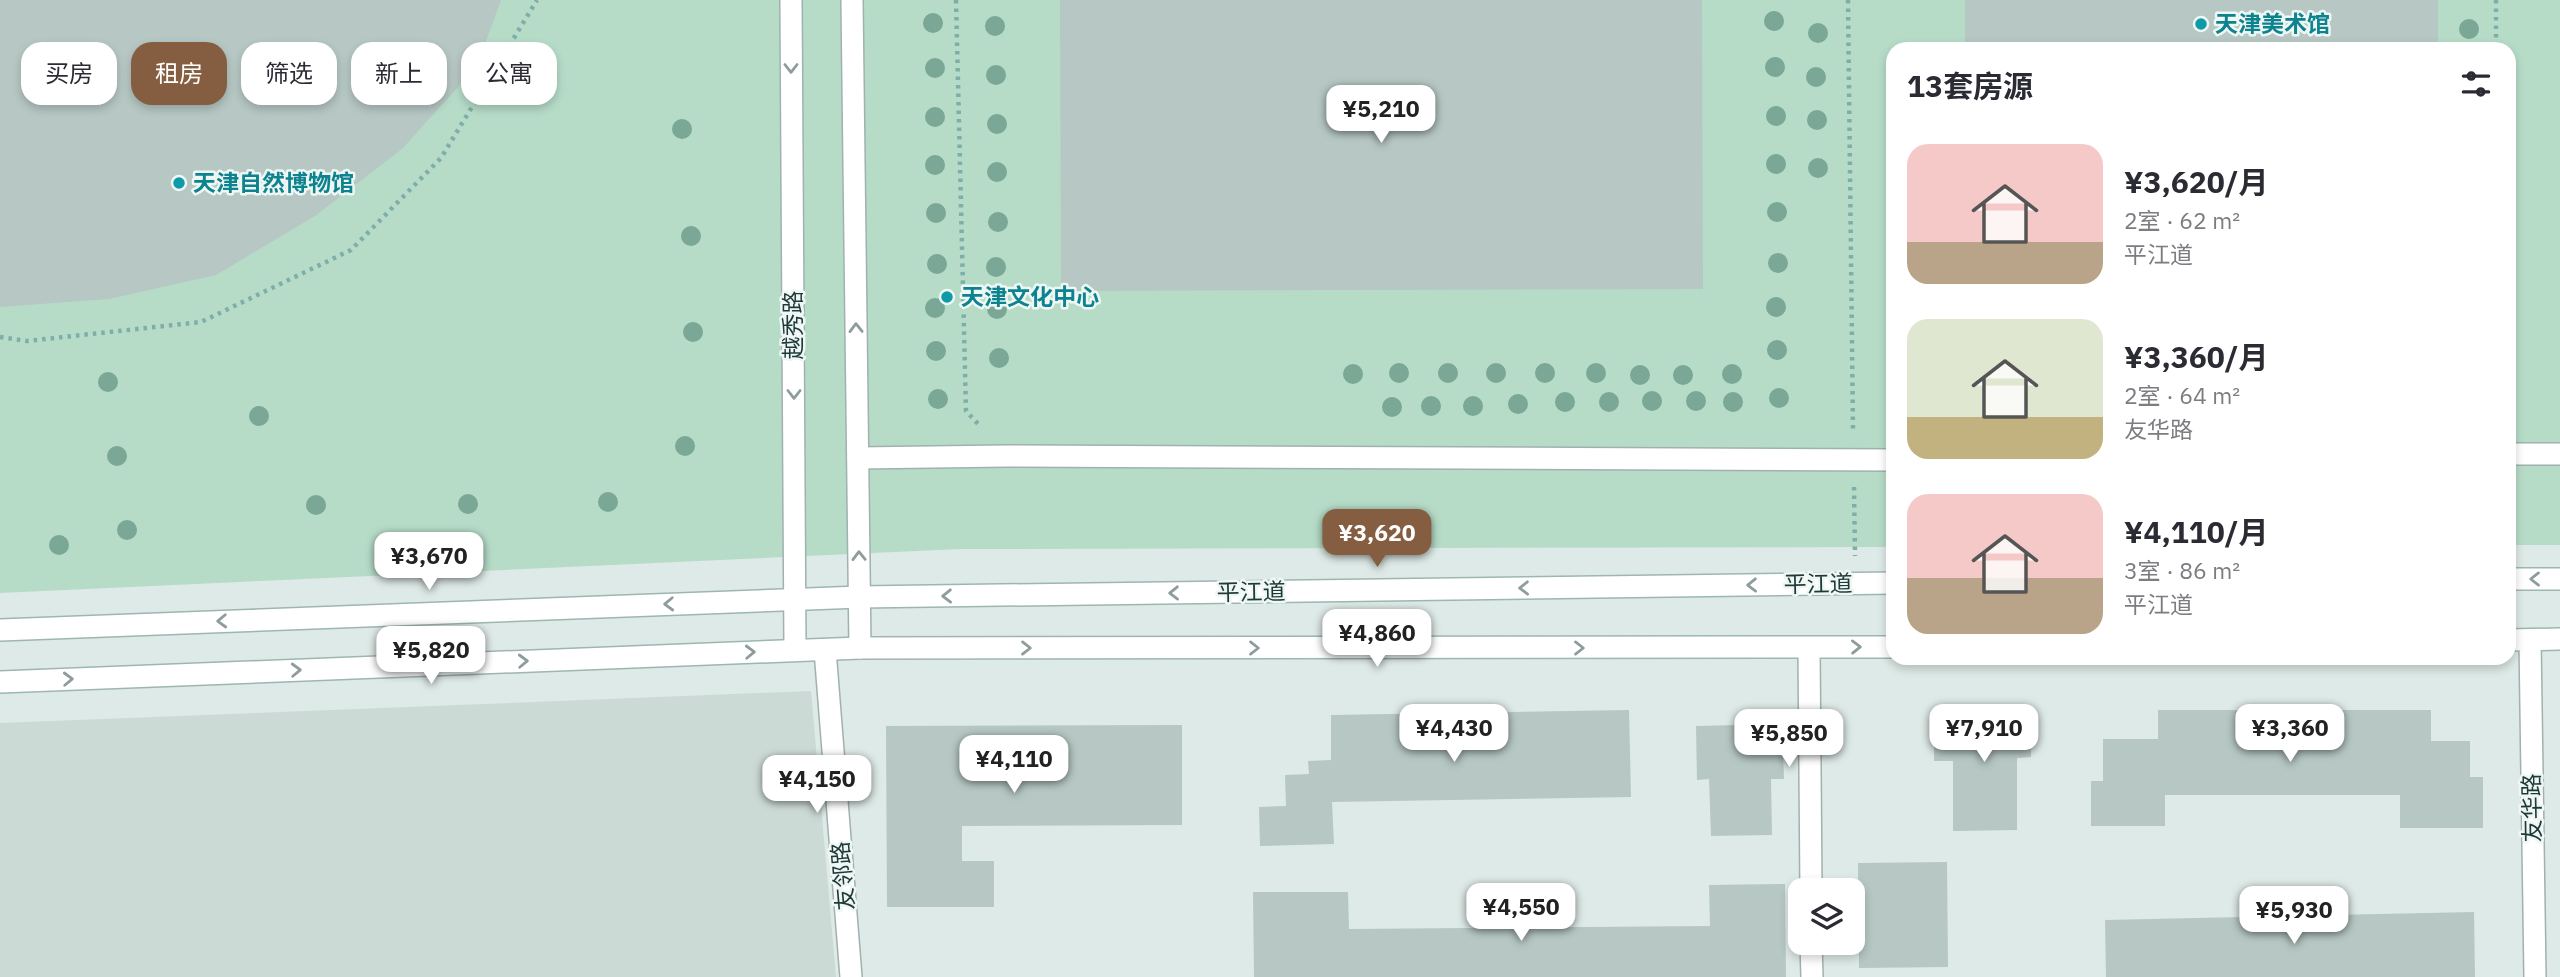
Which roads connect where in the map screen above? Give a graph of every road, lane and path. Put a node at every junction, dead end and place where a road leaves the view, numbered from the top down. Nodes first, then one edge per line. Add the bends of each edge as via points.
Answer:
1 (537, 0) edge
2 (791, 0) edge
3 (852, 0) edge
4 (956, 0) edge
5 (1848, 0) edge
6 (2496, 0) edge
7 (2496, 42) edge
8 (0, 337) edge
9 (2516, 454) edge
10 (2560, 454) edge
11 (1006, 456) junction
12 (858, 458) junction
13 (1886, 460) edge
14 (1854, 461) junction
15 (2516, 579) edge
16 (2560, 579) edge
17 (1886, 583) edge
18 (1855, 584) junction
19 (860, 597) junction
20 (795, 599) junction
21 (0, 630) edge
22 (2560, 639) edge
23 (2520, 640) edge
24 (1886, 647) edge
25 (860, 648) junction
26 (1809, 648) junction
27 (795, 650) junction
28 (825, 650) junction
29 (0, 682) edge
30 (1811, 878) edge
31 (1811, 955) edge
32 (851, 977) edge
33 (1812, 977) edge
34 (2535, 977) edge

1 - 8 path via 441,158 351,250 201,322 27,341
2 -> 20 main road, 越秀路
12 -> 3 main road
4 - 11 path via 967,411
5 - 14 path
6 - 7 path
9 - 10 main road
11 - 12 main road
11 - 14 main road
19 -> 12 main road
13 - 14 main road
14 - 18 path
16 -> 15 main road
17 - 18 main road, 平江道
18 -> 19 main road, 平江道
19 - 20 main road, 平江道
19 - 25 main road
20 -> 21 main road, 平江道
20 - 27 main road, 越秀路
22 - 23 main road
23 - 34 main road, 友华路
26 -> 24 main road
25 -> 26 main road
25 - 28 main road
26 - 30 main road
27 - 28 main road
29 -> 27 main road
28 - 32 main road, 友邻路
31 - 33 main road

